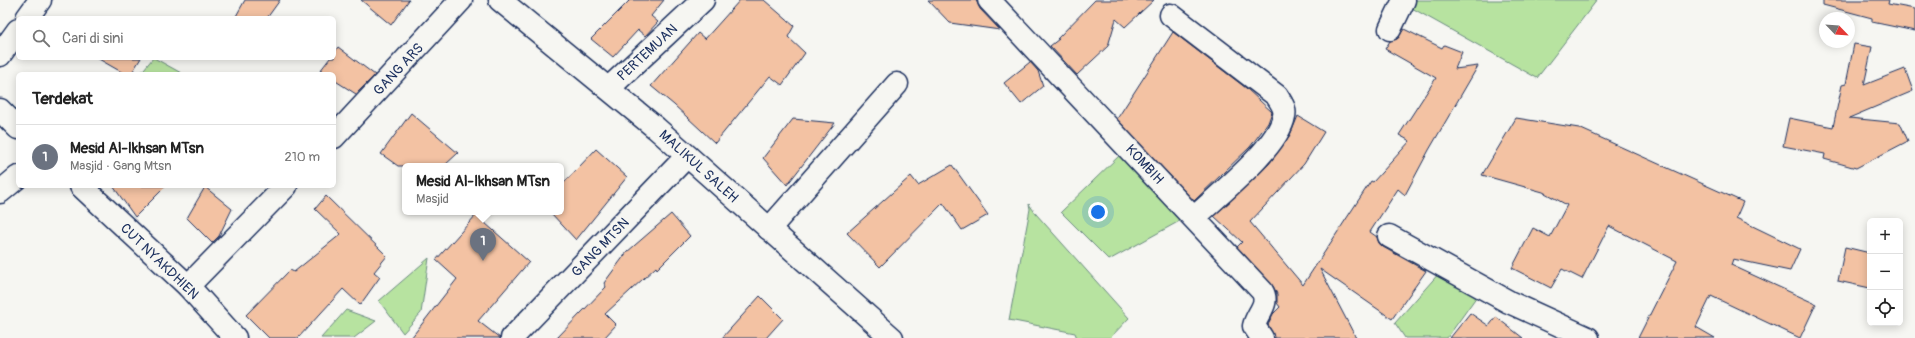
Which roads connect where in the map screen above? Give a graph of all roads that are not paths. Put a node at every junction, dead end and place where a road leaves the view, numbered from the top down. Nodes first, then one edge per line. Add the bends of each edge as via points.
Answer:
1 (40, 0) edge
2 (461, 0) edge
3 (500, 0) edge
4 (703, 0) edge
5 (989, 0) edge
6 (1404, 0) edge
7 (1171, 15) dead end
8 (28, 16) edge
9 (1390, 29) dead end
10 (16, 33) edge
11 (0, 55) edge
12 (897, 84) dead end
13 (609, 88) junction
14 (0, 110) edge
15 (16, 126) edge
16 (336, 135) edge
17 (687, 156) junction
18 (16, 179) edge
19 (83, 188) edge
20 (284, 188) edge
21 (0, 192) edge
22 (1195, 217) junction
23 (769, 229) junction
24 (1389, 236) dead end
25 (188, 286) junction
26 (235, 338) edge
27 (512, 338) edge
28 (892, 338) edge
29 (1262, 338) edge
30 (1588, 338) edge

1 - 8 street
2 - 16 street, GANG ARS
3 - 13 street, MALIKUL SALEH
4 - 13 street, PERTEMUAN
5 - 22 street, KOMBIH
6 - 9 street
7 - 22 street via 1277,96 1284,105 1282,125 1266,149
10 - 11 street
12 - 23 street
13 - 17 street, MALIKUL SALEH
14 - 15 street
17 - 23 street, MALIKUL SALEH
17 - 27 street, GANG MTSN
18 - 21 street
19 - 25 street, CUT NYAKDHIEN
20 - 25 street
22 - 29 street, KOMBIH via 1266,297 1254,326
23 - 28 street, MALIKUL SALEH
24 - 30 street via 1509,302
25 - 26 street, CUT NYAKDHIEN

